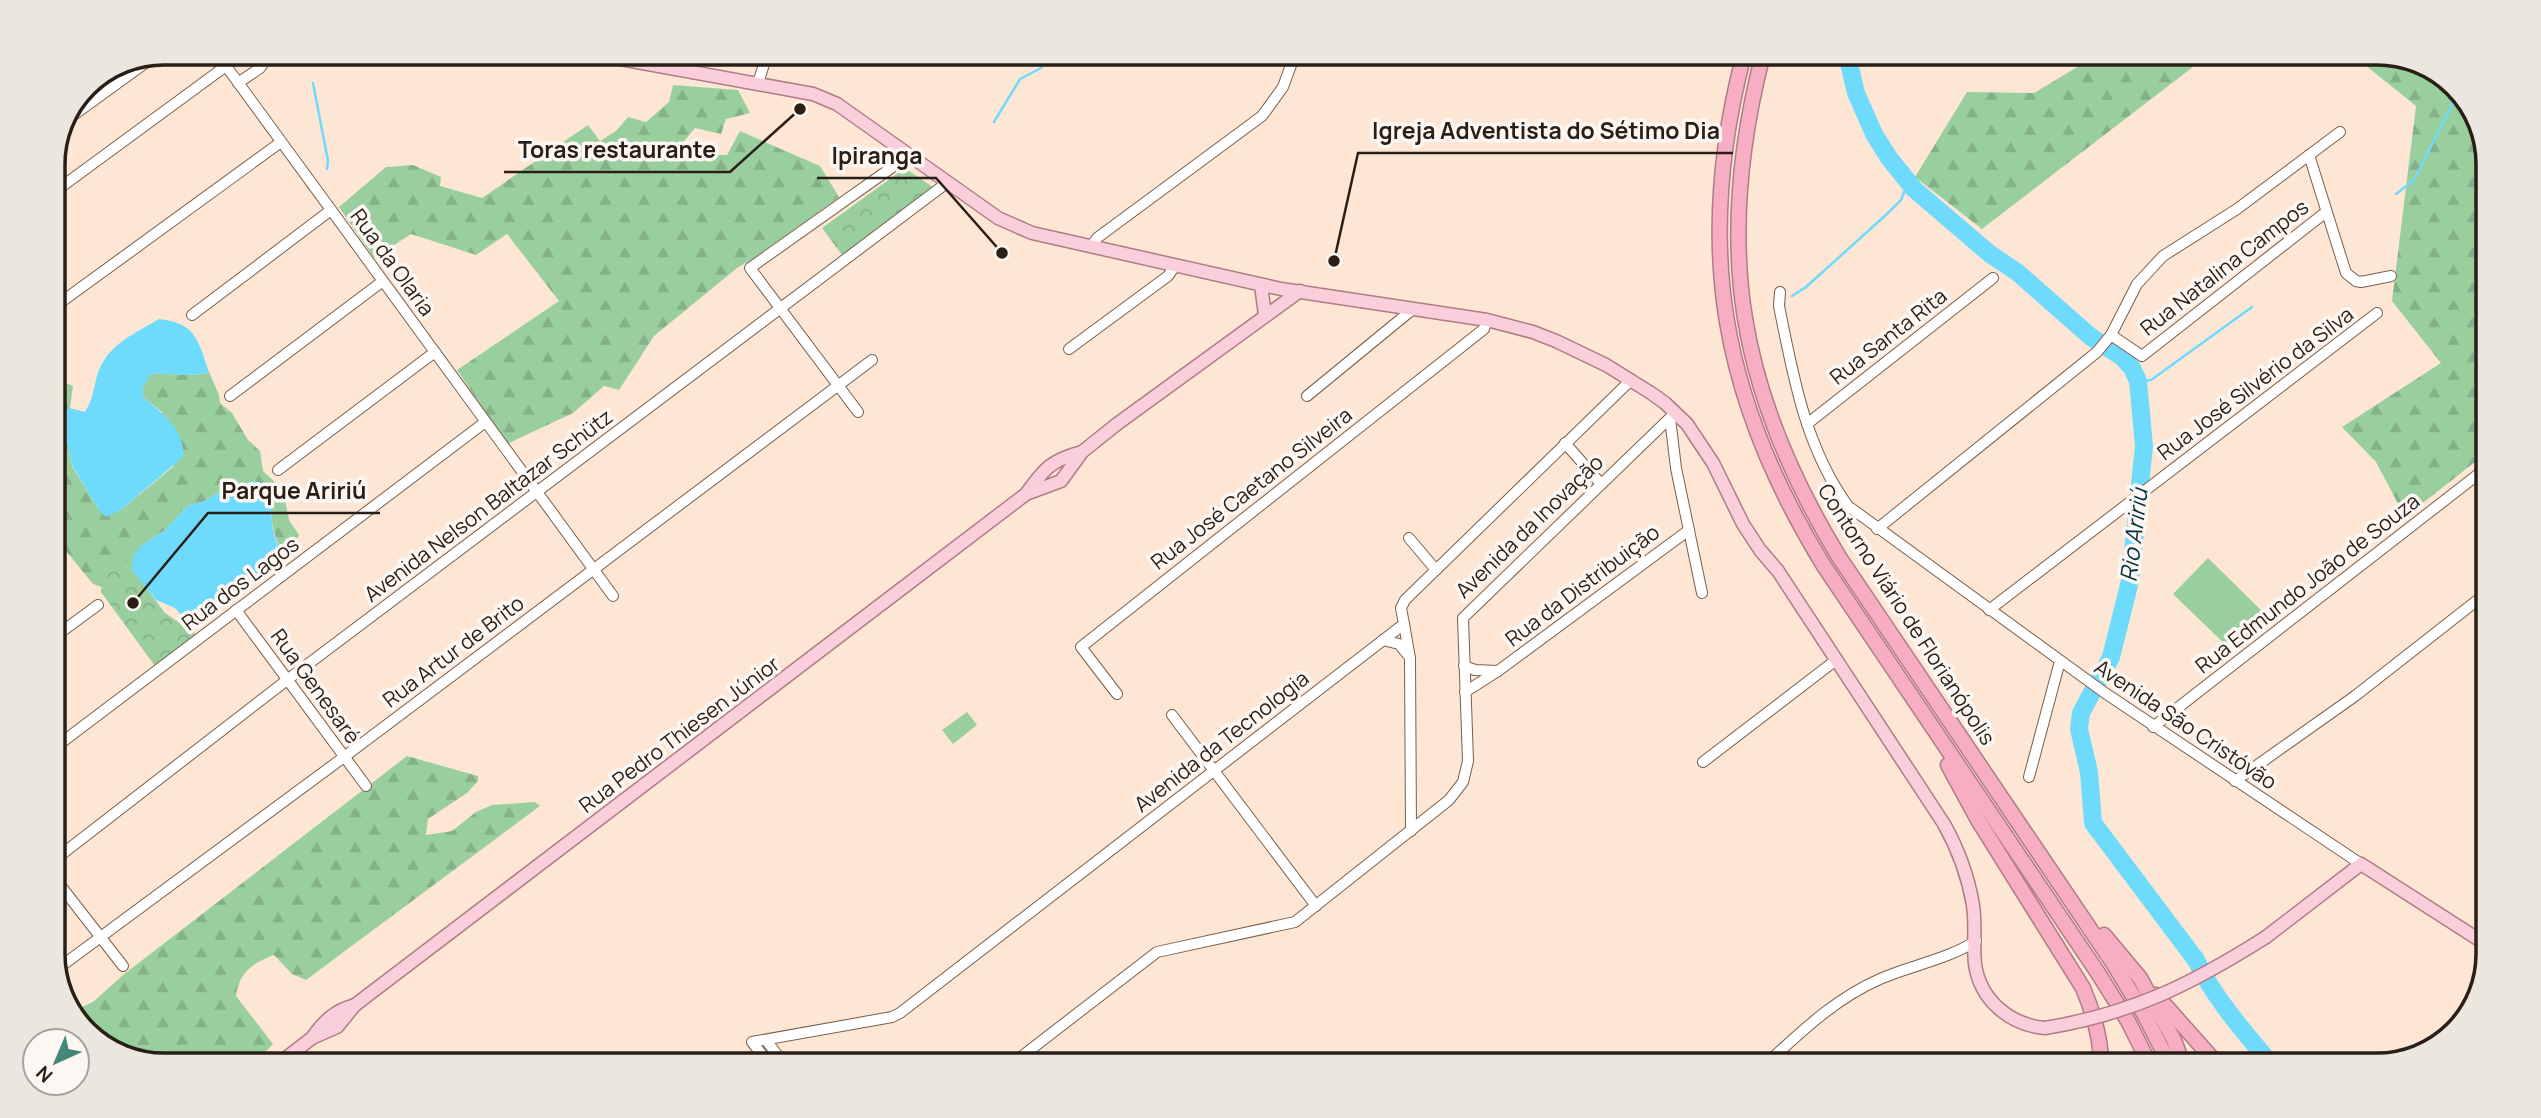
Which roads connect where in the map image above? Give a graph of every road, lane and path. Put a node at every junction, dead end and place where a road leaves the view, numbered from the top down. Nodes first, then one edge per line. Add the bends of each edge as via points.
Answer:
1 (262, 65) edge
2 (656, 65) edge
3 (764, 65) edge
4 (1291, 65) edge
5 (1742, 65) edge
6 (1761, 65) edge
7 (226, 66) joint
8 (137, 69) edge
9 (238, 83) junction
10 (758, 83) junction
11 (81, 110) edge
12 (2340, 132) dead end
13 (281, 142) junction
14 (2309, 155) junction
15 (908, 156) junction
16 (948, 182) junction
17 (65, 184) edge
18 (331, 210) junction
19 (2326, 212) junction
20 (1091, 247) junction
21 (1175, 266) junction
22 (2391, 276) dead end
23 (1993, 278) dead end
24 (383, 281) junction
25 (1261, 285) junction
26 (1300, 291) junction
27 (1780, 292) dead end
28 (65, 299) edge
29 (781, 309) junction
30 (1413, 309) junction
31 (2377, 313) dead end
32 (192, 315) dead end
33 (1265, 315) junction
34 (1487, 320) junction
35 (2109, 338) junction
36 (1069, 349) dead end
37 (435, 352) junction
38 (872, 360) dead end
39 (1630, 381) junction
40 (838, 386) junction
41 (230, 396) dead end
42 (1307, 396) dead end
43 (858, 412) dead end
44 (1672, 416) junction
45 (484, 423) junction
46 (1807, 424) junction
47 (1565, 443) junction
48 (1082, 452) junction
49 (1063, 457) junction
50 (1073, 468) junction
51 (278, 470) dead end
52 (1041, 472) junction
53 (2476, 476) edge
54 (1601, 484) junction
55 (1050, 486) junction
56 (536, 493) junction
57 (1026, 494) junction
58 (1877, 529) junction
59 (1689, 530) junction
60 (1409, 538) dead end
61 (593, 570) junction
62 (1436, 570) junction
63 (1702, 593) dead end
64 (613, 596) dead end
65 (2476, 601) edge
66 (98, 605) dead end
67 (236, 610) junction
68 (1989, 610) junction
69 (1400, 627) junction
70 (65, 629) edge
71 (1383, 640) junction
72 (1408, 654) junction
73 (1836, 660) junction
74 (2060, 661) junction
75 (1464, 666) junction
76 (1498, 671) junction
77 (287, 680) junction
78 (1465, 692) junction
79 (1117, 694) dead end
80 (1172, 715) dead end
81 (2153, 727) junction
82 (1933, 728) junction
83 (65, 740) edge
84 (344, 757) junction
85 (1703, 762) dead end
86 (1214, 771) junction
87 (2029, 777) dead end
88 (2235, 781) junction
89 (366, 786) dead end
90 (1411, 831) junction
91 (65, 852) edge
92 (2361, 864) junction
93 (2052, 872) junction
94 (65, 891) edge
95 (1316, 906) junction
96 (101, 935) junction
97 (2476, 938) edge
98 (1976, 941) junction
99 (65, 963) edge
100 (123, 966) dead end
101 (2140, 978) junction
102 (766, 1040) junction
103 (292, 1053) edge
104 (761, 1053) edge
105 (776, 1053) edge
106 (1026, 1053) edge
107 (1778, 1053) edge
108 (2100, 1053) edge
109 (2144, 1053) edge
110 (2164, 1053) edge
111 (2179, 1053) edge
112 (2207, 1053) edge

1 - 9 street
2 - 10 main road
3 - 10 street
4 - 20 street via 1283,87 1262,116
5 - 82 highway, Contorno Viário de Florianópolis via 1724,151 1719,229 1724,307 1740,384 1766,458 1803,533
6 - 93 highway, Contorno Viário de Florianópolis via 1741,163 1738,254 1749,342 1773,428 1805,499 1839,557
7 - 9 street, Rua da Olaria
7 - 17 street
8 - 11 street
9 - 13 street, Rua da Olaria
10 - 15 main road via 800,90 837,104
12 - 14 street
13 - 18 street, Rua da Olaria
13 - 28 street
14 - 19 street
14 - 35 street via 2217,223 2163,256 2137,284
15 - 16 main road
15 - 29 street via 750,268
16 - 20 main road via 998,218 1032,233
16 - 29 street, Avenida Nelson Baltazar Schütz
18 - 24 street, Rua da Olaria
18 - 32 street
19 - 22 street via 2343,267 2351,278 2369,282
19 - 35 street, Rua Natalina Campos via 2142,356
20 - 21 main road
21 - 25 main road
21 - 36 street via 1168,276
23 - 46 street, Rua Santa Rita
24 - 37 street, Rua da Olaria
24 - 41 street
25 - 26 main road
25 - 33 main road
26 - 30 main road
26 - 33 main road, Rua Pedro Thiesen Júnior
27 - 46 street, Avenida São Cristóvão via 1794,381
29 - 40 street
29 - 56 street, Avenida Nelson Baltazar Schütz
30 - 34 main road
30 - 42 street
31 - 68 street, Rua José Silvério da Silva
33 - 48 main road, Rua Pedro Thiesen Júnior
34 - 39 main road via 1556,341
34 - 79 street, Rua José Caetano Silveira via 1484,329 1081,647
35 - 58 street
37 - 45 street, Rua da Olaria
37 - 51 street
38 - 40 street, Rua Artur de Brito
39 - 44 main road via 1665,403
39 - 47 street
40 - 43 street
40 - 61 street, Rua Artur de Brito
44 - 54 street, Avenida da Inovação
44 - 59 street via 1676,468
44 - 73 main road via 1702,444 1759,551 1778,571
45 - 56 street, Rua da Olaria
45 - 67 street, Rua dos Lagos
46 - 58 street, Avenida São Cristóvão via 1840,495
47 - 54 street
47 - 62 street
48 - 49 main road, Rua Pedro Thiesen Júnior
48 - 50 main road, Rua Pedro Thiesen Júnior
49 - 50 main road
49 - 52 main road, Rua Pedro Thiesen Júnior
50 - 55 main road, Rua Pedro Thiesen Júnior
52 - 55 main road
52 - 57 main road, Rua Pedro Thiesen Júnior
53 - 81 street, Rua Edmundo João de Souza
54 - 75 street, Avenida da Inovação via 1465,615
55 - 57 main road, Rua Pedro Thiesen Júnior
56 - 61 street, Rua da Olaria
56 - 77 street, Avenida Nelson Baltazar Schütz
57 - 103 main road, Rua Pedro Thiesen Júnior
58 - 68 street, Avenida São Cristóvão
59 - 63 street
59 - 76 street, Rua da Distribuição
60 - 62 street
61 - 64 street, Rua da Olaria
61 - 84 street, Rua Artur de Brito
62 - 69 street via 1402,604
65 - 88 street via 2355,696
66 - 70 street
67 - 77 street, Rua Genesaré
67 - 83 street, Rua dos Lagos
68 - 74 street, Avenida São Cristóvão
69 - 71 street, Avenida da Tecnologia
69 - 72 street
71 - 72 street
71 - 86 street, Avenida da Tecnologia
72 - 90 street
73 - 85 street
73 - 98 main road via 1951,837 1969,886
74 - 81 street, Avenida São Cristóvão
74 - 87 street
75 - 76 street, Rua da Distribuição
75 - 78 street, Avenida da Inovação
76 - 78 street, Rua da Distribuição
77 - 84 street, Rua Genesaré
77 - 91 street, Avenida Nelson Baltazar Schütz
78 - 90 street, Avenida da Inovação via 1468,761 1463,782
80 - 86 street
81 - 88 street, Avenida São Cristóvão
82 - 108 highway via 1978,820 2083,988
82 - 109 highway, Contorno Viário de Florianópolis via 2098,973
84 - 89 street, Rua Genesaré
84 - 96 street, Rua Artur de Brito
86 - 95 street
86 - 102 street, Avenida da Tecnologia via 900,1013
88 - 92 street, Avenida São Cristóvão
90 - 95 street, Avenida da Inovação
92 - 97 main road, Avenida São Cristóvão
92 - 98 main road, bridge via 2266,937 2196,979 2155,999 2090,1020 2045,1028 2009,1016 1988,996 1976,970
93 - 101 highway
93 - 110 highway, Contorno Viário de Florianópolis via 2129,987
94 - 96 street
95 - 106 street, Avenida da Inovação via 1295,922 1157,952
96 - 99 street, Rua Artur de Brito
96 - 100 street
98 - 107 street via 1861,988
101 - 111 highway
101 - 112 highway
102 - 104 street, Avenida da Tecnologia via 752,1042
102 - 105 street

